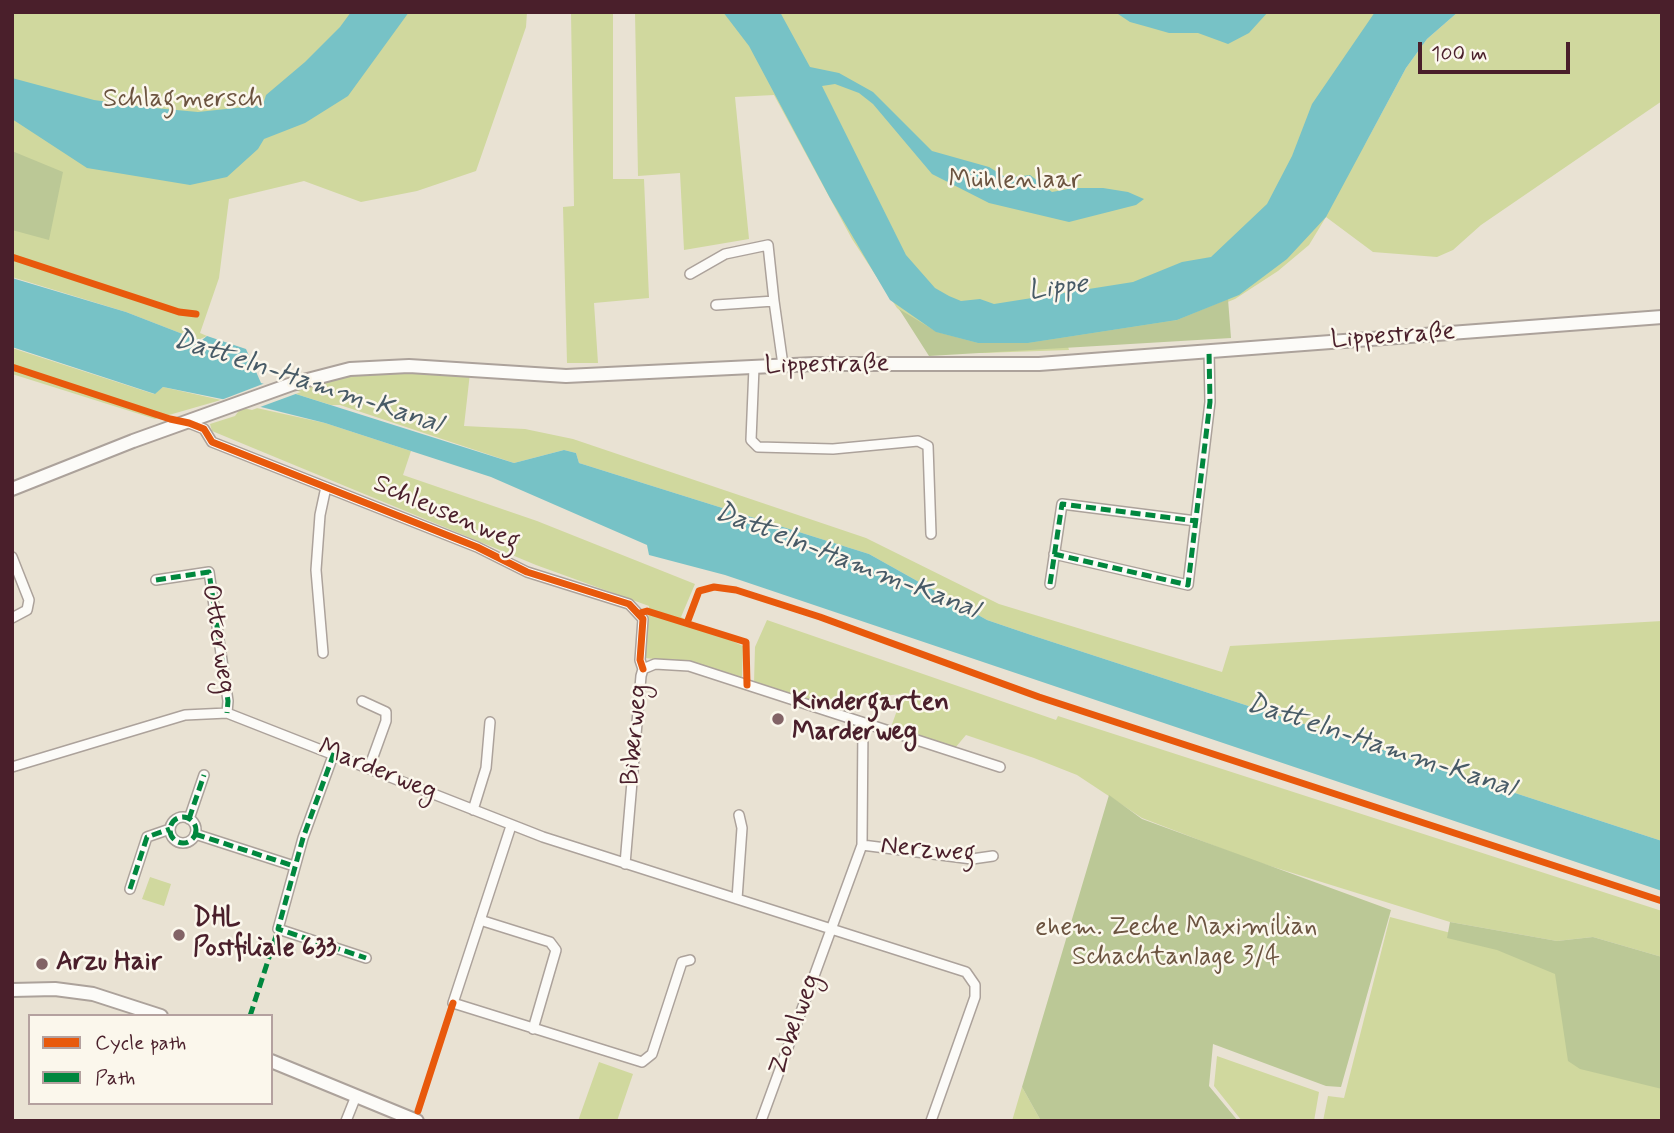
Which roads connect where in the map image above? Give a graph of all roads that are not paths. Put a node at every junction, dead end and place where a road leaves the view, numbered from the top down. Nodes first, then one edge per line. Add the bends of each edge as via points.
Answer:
1 (690, 274) dead end
2 (774, 301) junction
3 (716, 305) dead end
4 (1662, 317) edge
5 (1209, 351) junction
6 (783, 365) junction
7 (754, 368) junction
8 (189, 422) junction
9 (326, 487) junction
10 (12, 489) edge
11 (1196, 521) junction
12 (931, 534) dead end
13 (1054, 554) junction
14 (12, 557) edge
15 (156, 580) dead end
16 (1050, 584) dead end
17 (12, 618) edge
18 (323, 653) dead end
19 (643, 669) junction
20 (362, 701) dead end
21 (226, 713) junction
22 (490, 722) dead end
23 (863, 724) junction
24 (334, 753) junction
25 (12, 767) edge
26 (1000, 767) dead end
27 (369, 768) junction
28 (204, 775) dead end
29 (473, 810) junction
30 (739, 816) dead end
31 (189, 819) junction
32 (511, 826) junction
33 (170, 829) junction
34 (195, 834) junction
35 (862, 845) junction
36 (993, 856) dead end
37 (625, 864) junction
38 (294, 866) junction
39 (130, 889) dead end
40 (737, 899) junction
41 (480, 920) junction
42 (831, 929) junction
43 (366, 958) dead end
44 (690, 960) dead end
45 (12, 990) edge
46 (155, 1014) edge
47 (533, 1029) junction
48 (273, 1062) edge
49 (356, 1096) junction
50 (346, 1121) edge
51 (417, 1121) edge
52 (761, 1121) edge
53 (931, 1121) edge

1 - 2 street via 724,254 768,245
2 - 3 street
2 - 6 street
4 - 5 main road, Lippestraße
5 - 6 main road, Lippestraße via 1039,364
5 - 11 street via 1210,402
6 - 7 main road, Lippestraße
7 - 8 main road, Lippestraße via 566,376 397,367 335,372
7 - 12 street via 751,440 758,447 833,449 918,441 928,446
8 - 9 street, Schleusenweg via 204,429 212,442
8 - 10 main road, Lippestraße
9 - 18 street via 316,570
9 - 19 street, Schleusenweg via 477,547 527,572 629,604 643,619
11 - 13 street via 1062,504
11 - 13 street via 1188,585
13 - 16 street
14 - 17 street via 29,603 24,613
15 - 21 street, Otterweg via 209,572
19 - 23 street, Biberweg via 655,664 689,666
19 - 37 street, Biberweg
20 - 27 street via 386,712
21 - 24 street, Marderweg
21 - 25 street, Marderweg via 185,715
22 - 29 street via 486,768
23 - 26 street, Biberweg
23 - 35 street
24 - 27 street, Marderweg
24 - 38 street
27 - 29 street, Marderweg
28 - 31 street
29 - 32 street, Marderweg
30 - 40 street via 743,828
31 - 33 street via 175,820
31 - 34 street
32 - 37 street, Marderweg
32 - 41 street
33 - 34 street via 173,838 183,843
33 - 39 street via 147,837
34 - 38 street
35 - 36 street, Nerzweg via 972,859
35 - 42 street
37 - 40 street, Marderweg
38 - 43 street via 278,929
40 - 42 street, Marderweg
41 - 47 street via 550,942 556,950
41 - 47 street via 453,1003
42 - 52 street, Zobelweg
42 - 53 street, Marderweg via 959,969 972,978 975,997
44 - 47 street via 682,962 646,1061
45 - 46 main road via 93,994
48 - 49 main road
49 - 50 street
49 - 51 main road

